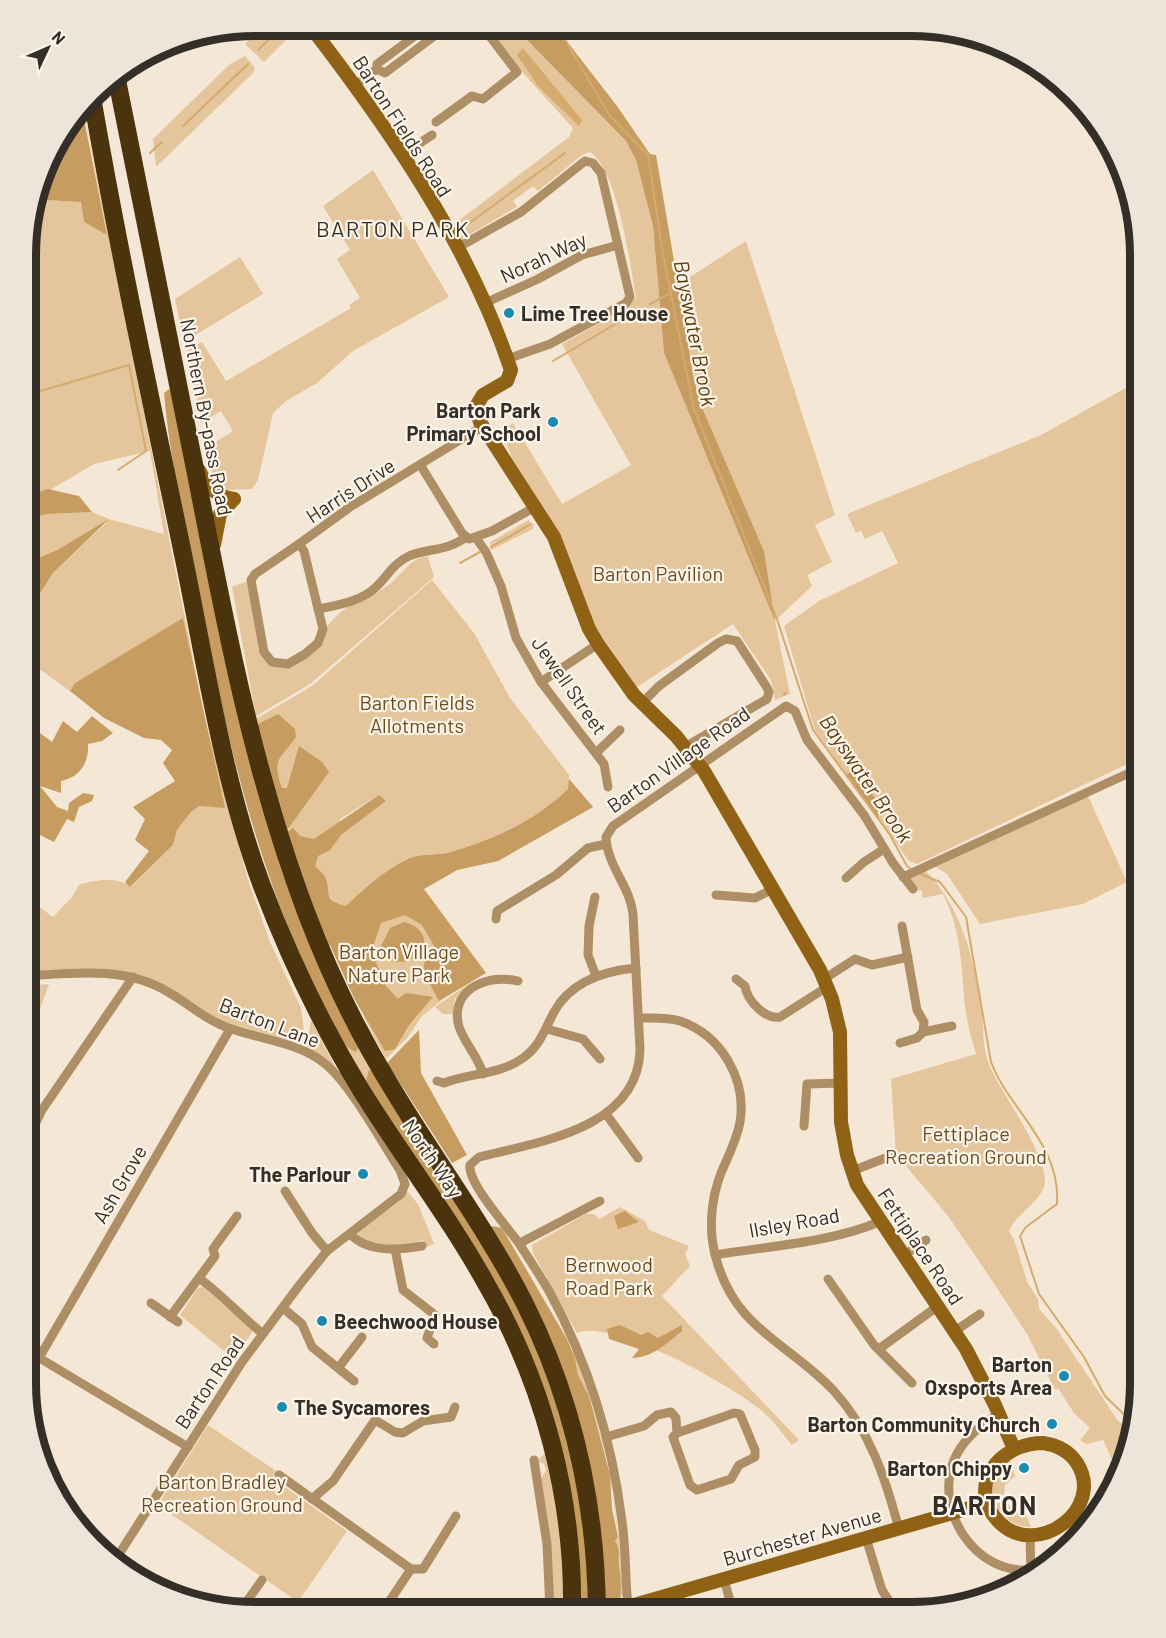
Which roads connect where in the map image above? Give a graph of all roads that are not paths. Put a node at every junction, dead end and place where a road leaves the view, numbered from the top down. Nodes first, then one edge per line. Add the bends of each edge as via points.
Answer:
1 (313, 36) edge
2 (415, 36) edge
3 (490, 36) edge
4 (118, 84) edge
5 (355, 85) junction
6 (94, 107) edge
7 (436, 122) dead end
8 (432, 135) dead end
9 (402, 155) junction
10 (618, 245) junction
11 (457, 248) junction
12 (485, 303) junction
13 (507, 358) junction
14 (483, 426) junction
15 (192, 455) junction
16 (421, 466) junction
17 (535, 507) junction
18 (471, 537) junction
19 (299, 544) junction
20 (213, 560) junction
21 (318, 609) junction
22 (598, 644) junction
23 (541, 682) junction
24 (642, 703) junction
25 (620, 730) dead end
26 (685, 747) junction
27 (596, 753) junction
28 (699, 765) junction
29 (259, 767) joint
30 (1130, 773) edge
31 (608, 787) dead end
32 (606, 844) junction
33 (884, 849) junction
34 (906, 875) junction
35 (851, 878) dead end
36 (773, 889) junction
37 (913, 889) dead end
38 (716, 895) dead end
39 (595, 897) dead end
40 (494, 913) dead end
41 (902, 926) dead end
42 (908, 957) junction
43 (636, 968) junction
44 (36, 976) edge
45 (596, 976) junction
46 (133, 977) junction
47 (736, 979) dead end
48 (518, 981) dead end
49 (825, 983) junction
50 (639, 1018) junction
51 (952, 1026) dead end
52 (230, 1029) junction
53 (547, 1029) junction
54 (924, 1032) junction
55 (900, 1043) dead end
56 (600, 1059) dead end
57 (483, 1074) junction
58 (437, 1081) dead end
59 (841, 1083) junction
60 (606, 1114) junction
61 (36, 1122) edge
62 (804, 1126) dead end
63 (893, 1155) dead end
64 (638, 1158) dead end
65 (470, 1165) joint
66 (852, 1171) junction
67 (404, 1189) joint
68 (285, 1191) dead end
69 (600, 1201) dead end
70 (237, 1216) dead end
71 (879, 1221) junction
72 (350, 1234) junction
73 (926, 1240) dead end
74 (520, 1244) junction
75 (422, 1246) dead end
76 (396, 1249) junction
77 (327, 1251) junction
78 (715, 1255) junction
79 (903, 1256) junction
80 (199, 1278) junction
81 (828, 1279) dead end
82 (151, 1303) dead end
83 (938, 1306) junction
84 (283, 1308) junction
85 (980, 1314) dead end
86 (955, 1331) junction
87 (263, 1334) junction
88 (362, 1337) dead end
89 (434, 1344) dead end
90 (879, 1349) junction
91 (36, 1356) edge
92 (39, 1358) junction
93 (339, 1367) junction
94 (354, 1381) dead end
95 (912, 1383) dead end
96 (454, 1407) dead end
97 (999, 1414) junction
98 (677, 1433) junction
99 (606, 1437) junction
100 (188, 1447) junction
101 (1014, 1449) junction
102 (534, 1460) dead end
103 (279, 1475) dead end
104 (312, 1499) junction
105 (987, 1503) junction
106 (1076, 1512) junction
107 (952, 1513) junction
108 (456, 1516) dead end
109 (1083, 1519) edge
110 (899, 1529) junction
111 (1030, 1535) junction
112 (866, 1538) junction
113 (119, 1554) edge
114 (1030, 1567) edge
115 (411, 1569) junction
116 (1023, 1572) edge
117 (724, 1579) junction
118 (262, 1580) dead end
119 (246, 1602) edge
120 (389, 1602) edge
121 (550, 1602) edge
122 (572, 1602) edge
123 (596, 1602) edge
124 (627, 1602) edge
125 (653, 1602) edge
126 (730, 1602) edge
127 (890, 1602) edge

1 - 5 street, Barton Fields Road
2 - 5 street
3 - 7 street via 517,72 483,99 472,96
4 - 15 highway, Northern By-pass Road
5 - 9 street, Barton Fields Road
6 - 122 highway, North Way via 148,392 221,737 262,885 314,1004 359,1087 504,1315 550,1437 571,1558
8 - 9 street
9 - 11 street, Barton Fields Road
10 - 11 street via 601,173 585,161 521,212
10 - 12 street, Norah Way via 582,255
10 - 13 street via 630,292 626,303 550,344
11 - 12 street, Barton Fields Road
12 - 13 street, Barton Fields Road
13 - 14 street via 511,370 507,381 475,404
14 - 16 street, Harris Drive
14 - 17 street
15 - 20 highway, Northern By-pass Road
15 - 20 street via 211,490 234,499 220,514
16 - 18 street, Jewell Street
16 - 19 street, Harris Drive via 350,507
17 - 18 street
17 - 22 street via 554,537 588,629
18 - 21 street via 454,546 409,556 359,598
18 - 23 street, Jewell Street via 481,543 501,586 516,638
19 - 21 street
19 - 21 street, Harris Drive via 251,580 264,652 272,662 288,664 318,644 323,629
20 - 29 highway, Northern By-pass Road
22 - 23 street
22 - 24 street
23 - 27 street, Jewell Street
24 - 26 street
24 - 26 street via 718,643 732,638 737,641 766,686 767,699
25 - 27 street
26 - 28 street
27 - 31 street, Jewell Street via 604,764
28 - 32 street, Barton Village Road via 613,826
28 - 33 street, Barton Village Road via 790,707 807,740 864,815
28 - 36 street, Fettiplace Road
29 - 123 highway, North Way via 308,916 339,989 391,1087 510,1276 551,1362 573,1429 590,1510
30 - 34 street
32 - 40 street via 588,848 556,875
32 - 43 street, Barton Village Road via 632,905
33 - 34 street, Barton Village Road
33 - 35 street via 864,862
34 - 37 street, Barton Village Road
36 - 38 street via 754,898
36 - 49 street, Fettiplace Road
39 - 45 street via 588,956
41 - 42 street
42 - 49 street via 872,965 855,959
42 - 54 street via 916,1010 924,1022
43 - 45 street
43 - 50 street, Barton Village Road
44 - 46 street, Barton Lane via 99,973
45 - 53 street via 562,1000
46 - 52 street, Barton Lane via 170,992 194,1011
46 - 61 street
47 - 49 street via 764,1014 772,1018 780,1017
48 - 57 street via 506,974 480,982 458,1006 462,1035 476,1053
49 - 59 street, Fettiplace Road via 840,1032
50 - 60 street, Barton Village Road via 639,1070
50 - 78 street via 680,1021 705,1035 726,1056 738,1085 738,1132 713,1202
51 - 54 street
52 - 67 street, Barton Lane via 300,1050 325,1063 338,1075 400,1170
52 - 92 street, Ash Grove
53 - 56 street via 583,1039
53 - 57 street via 524,1058
54 - 55 street
57 - 58 street via 444,1083
59 - 62 street via 807,1084
59 - 66 street, Fettiplace Road via 842,1129
60 - 64 street
60 - 65 street, Barton Village Road via 572,1133 479,1157
63 - 66 street
65 - 74 street, North Way via 474,1181
66 - 71 street, Fettiplace Road
67 - 72 street, Barton Road via 395,1201
68 - 77 street
69 - 74 street
70 - 80 street via 213,1248 215,1256
71 - 78 street, Ilsley Road via 865,1228
71 - 79 street, Fettiplace Road
72 - 76 street via 364,1246
72 - 77 street, Barton Road
73 - 79 street
74 - 99 street, North Way via 576,1345
75 - 76 street
76 - 89 street via 403,1290 435,1315 427,1338
77 - 84 street, Barton Road
78 - 110 street via 728,1289 753,1324 824,1381 851,1411 882,1468
79 - 83 street, Fettiplace Road
80 - 82 street via 174,1320
80 - 87 street
81 - 90 street
83 - 86 street, Fettiplace Road
83 - 90 street
84 - 87 street, Barton Road
84 - 93 street via 302,1324 309,1343
85 - 86 street
86 - 97 street, Fettiplace Road
87 - 100 street, Barton Road
88 - 93 street
90 - 95 street
91 - 92 street
92 - 100 street
93 - 94 street
96 - 104 street via 454,1420 423,1420 403,1433 375,1420 333,1481
97 - 101 street, Fettiplace Road
97 - 107 street via 972,1434 955,1458 949,1482
98 - 98 street via 672,1437 690,1485 697,1490 731,1479 739,1465 755,1457 740,1414
98 - 99 street via 676,1418 671,1412 664,1412 649,1424
99 - 124 street, North Way via 622,1521
100 - 113 street, Barton Road
101 - 105 street via 1001,1457 990,1472
101 - 106 street via 1042,1443 1068,1453 1084,1483
102 - 121 street via 547,1544
103 - 104 street
104 - 115 street
105 - 107 street, Burchester Avenue
105 - 111 street via 1007,1528
106 - 109 street
106 - 111 street via 1062,1525
107 - 110 street, Burchester Avenue
107 - 116 street via 962,1533 983,1556 1007,1569
108 - 115 street via 423,1569
110 - 112 street, Burchester Avenue
111 - 114 street
112 - 117 street, Burchester Avenue
112 - 127 street via 882,1590
115 - 120 street
117 - 125 street, Burchester Avenue
117 - 126 street
118 - 119 street

